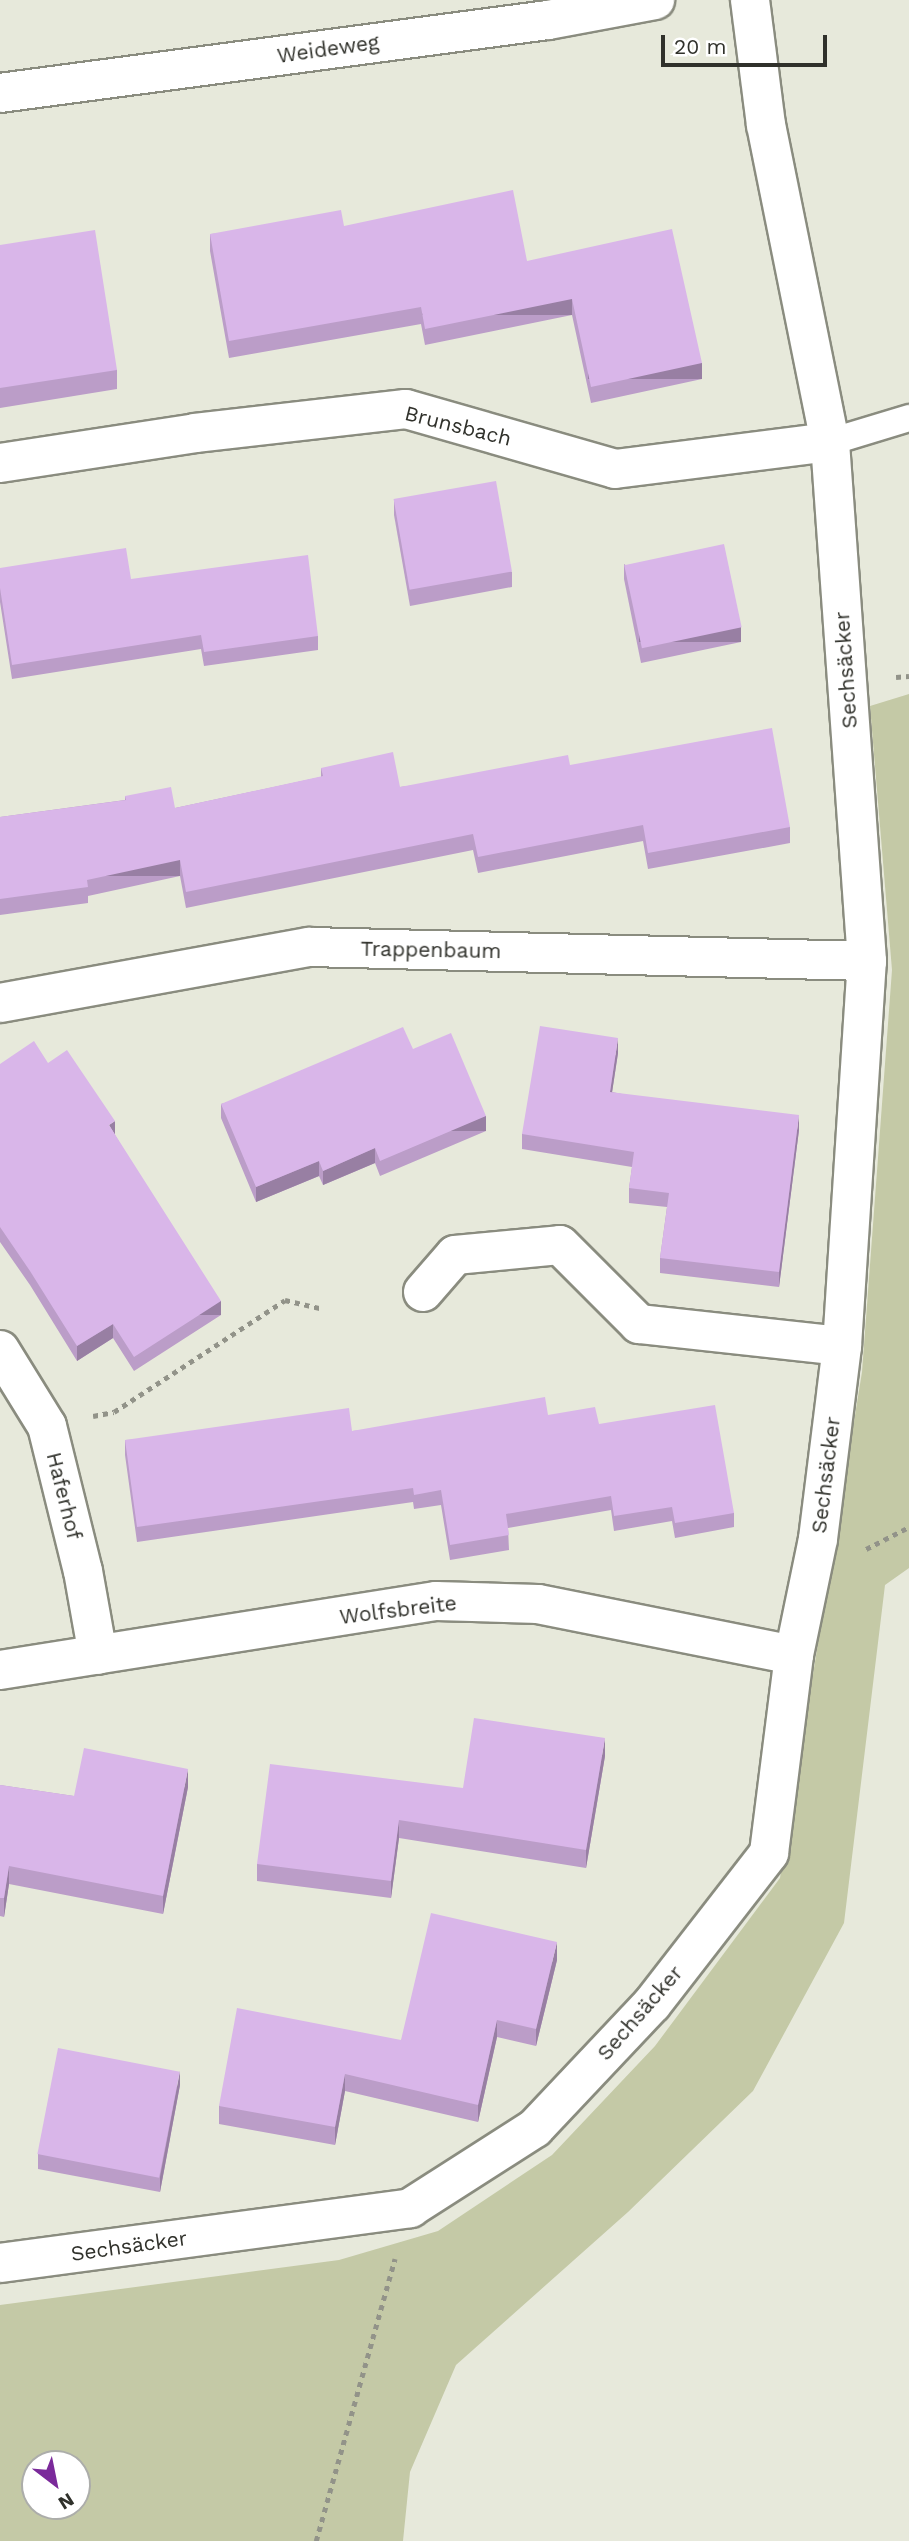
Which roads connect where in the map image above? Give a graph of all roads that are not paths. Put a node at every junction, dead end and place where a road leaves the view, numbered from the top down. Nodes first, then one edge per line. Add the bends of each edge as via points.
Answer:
1 (655, 0) edge
2 (750, 0) edge
3 (0, 93) edge
4 (909, 418) edge
5 (830, 442) junction
6 (0, 463) edge
7 (867, 961) junction
8 (0, 1003) edge
9 (423, 1292) dead end
10 (842, 1346) junction
11 (0, 1350) edge
12 (98, 1654) junction
13 (794, 1655) junction
14 (0, 1670) edge
15 (0, 2263) edge

1 - 3 street, Weideweg via 548,20
2 - 5 street, Sechsäcker via 766,125
4 - 5 lane
5 - 6 street, Brunsbach via 615,469 406,409 195,433
5 - 7 street, Sechsäcker
7 - 8 street, Trappenbaum via 309,947
7 - 10 street, Sechsäcker
9 - 10 street via 456,1255 560,1245 639,1324
10 - 13 street, Sechsäcker via 818,1539
11 - 12 street, Haferhof via 47,1426
12 - 13 street, Wolfsbreite via 436,1601 538,1604
12 - 14 street, Wolfsbreite
13 - 15 street, Sechsäcker via 769,1853 652,2004 535,2128 410,2208

